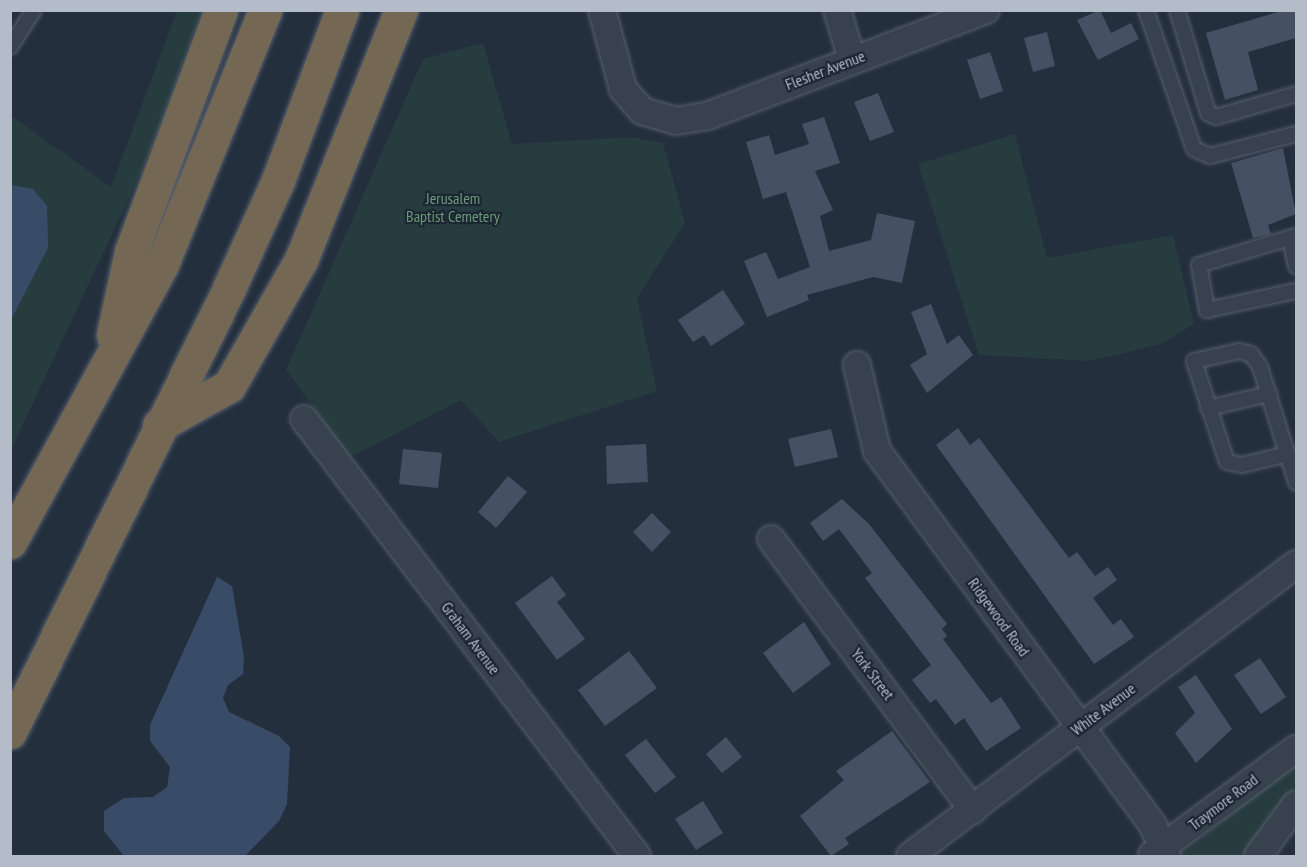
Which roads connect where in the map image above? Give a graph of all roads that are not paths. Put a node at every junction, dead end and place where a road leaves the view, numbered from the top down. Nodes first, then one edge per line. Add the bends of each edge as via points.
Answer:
1 (34, 10) edge
2 (220, 10) edge
3 (265, 10) edge
4 (342, 10) edge
5 (401, 10) edge
6 (602, 10) edge
7 (837, 10) edge
8 (986, 10) edge
9 (1146, 10) edge
10 (1177, 10) edge
11 (10, 47) edge
12 (852, 60) junction
13 (1296, 94) edge
14 (1296, 134) edge
15 (1293, 237) edge
16 (1296, 266) edge
17 (1296, 291) edge
18 (857, 365) dead end
19 (105, 372) junction
20 (1269, 394) junction
21 (1208, 408) junction
22 (304, 419) dead end
23 (159, 425) junction
24 (1288, 454) junction
25 (1296, 482) edge
26 (771, 539) dead end
27 (10, 542) edge
28 (1296, 564) edge
29 (1080, 727) junction
30 (10, 732) edge
31 (1296, 749) edge
32 (1296, 804) edge
33 (973, 810) junction
34 (1160, 853) edge
35 (637, 856) edge
36 (910, 856) edge
37 (1258, 856) edge

1 - 11 lane
2 - 19 highway via 205,65 130,252
3 - 19 highway via 162,264
4 - 23 highway via 277,183
5 - 23 highway via 301,260 229,386
6 - 12 street, Flesher Avenue via 623,89 642,111 662,119 706,116
7 - 12 street
8 - 12 street, Flesher Avenue
9 - 14 lane via 1194,149 1210,156
10 - 13 lane via 1208,113 1216,117
15 - 16 lane
15 - 17 lane via 1199,265 1207,310
18 - 29 street, Ridgewood Road via 877,451
19 - 27 highway
20 - 21 lane
20 - 21 lane via 1251,354 1239,351 1194,361
20 - 24 lane
21 - 24 lane via 1227,462 1242,465
22 - 35 street, Graham Avenue
23 - 30 highway
24 - 25 lane
26 - 33 street, York Street
28 - 29 street, White Avenue
29 - 33 street, White Avenue
29 - 34 street, Ridgewood Road
31 - 34 street, Traymore Road
32 - 37 street
33 - 36 street, White Avenue

